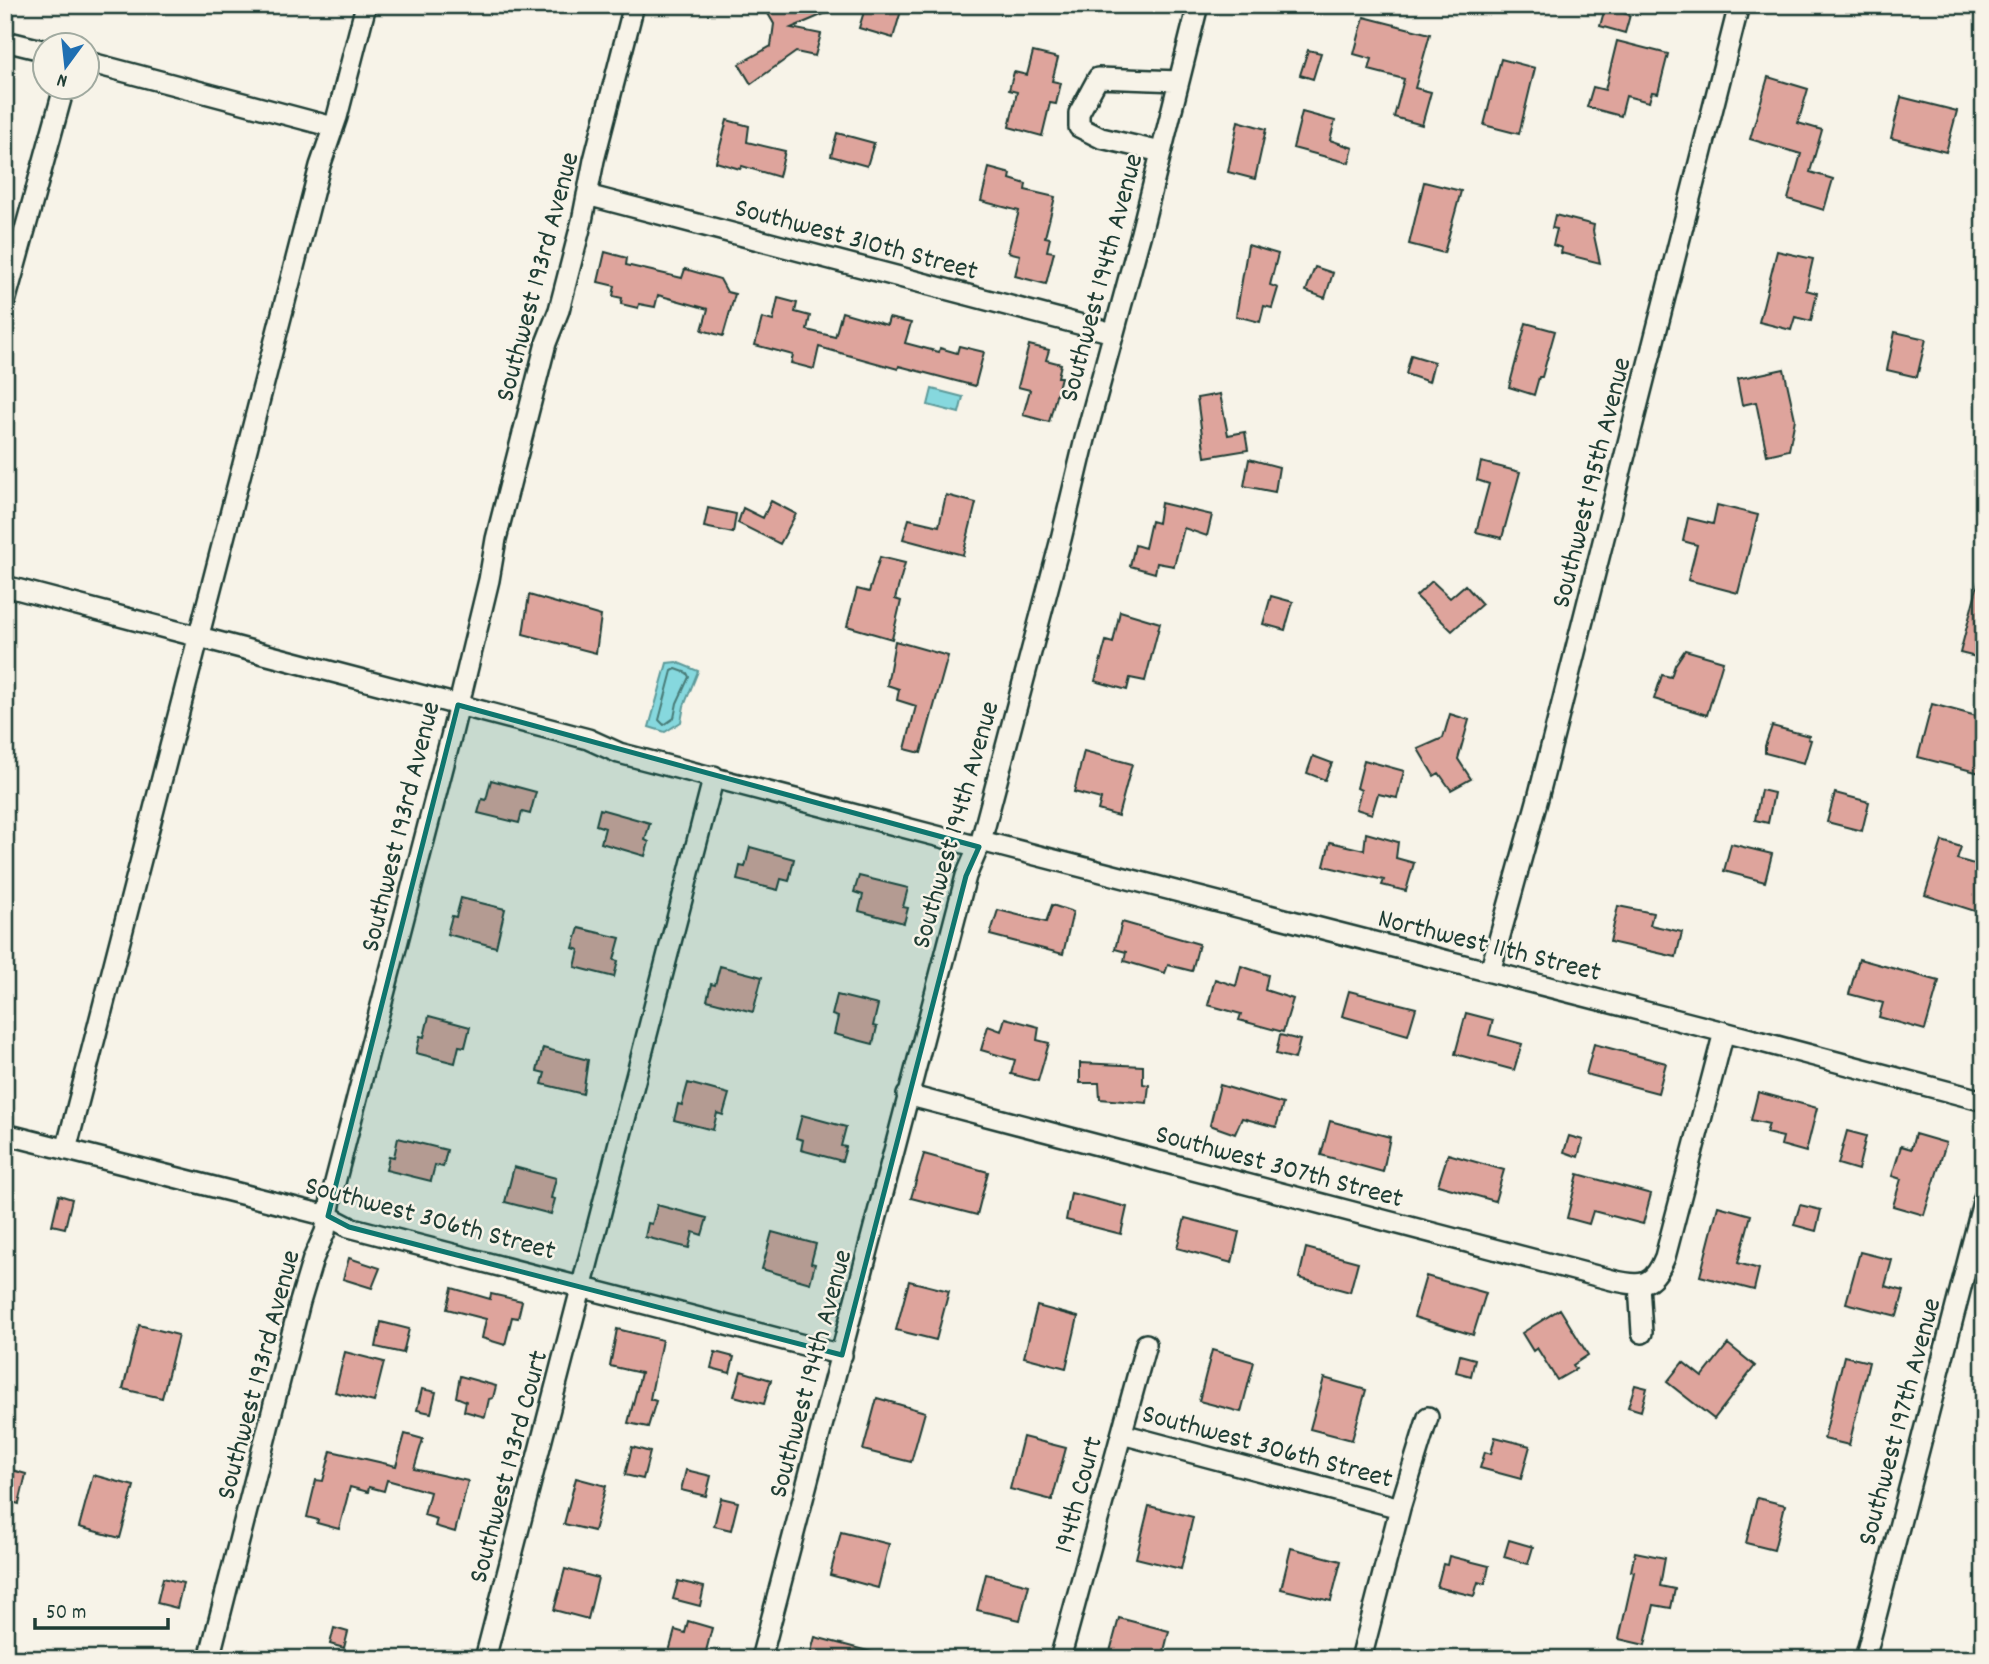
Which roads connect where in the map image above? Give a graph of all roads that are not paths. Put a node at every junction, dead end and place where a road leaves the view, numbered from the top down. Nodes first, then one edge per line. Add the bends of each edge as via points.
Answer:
1 (366, 5) edge
2 (634, 5) edge
3 (1198, 5) edge
4 (1739, 5) edge
5 (5, 41) edge
6 (32, 48) edge
7 (102, 66) edge
8 (1179, 81) junction
9 (60, 102) edge
10 (333, 127) junction
11 (1161, 152) junction
12 (587, 195) junction
13 (5, 302) edge
14 (1113, 333) junction
15 (5, 586) edge
16 (199, 636) junction
17 (458, 705) junction
18 (714, 776) junction
19 (980, 844) junction
20 (1490, 972) junction
21 (1724, 1032) junction
22 (907, 1095) junction
23 (1984, 1101) edge
24 (5, 1134) edge
25 (66, 1150) junction
26 (1984, 1198) edge
27 (328, 1216) junction
28 (1639, 1284) junction
29 (582, 1286) junction
30 (1642, 1333) dead end
31 (1146, 1345) dead end
32 (842, 1355) junction
33 (1428, 1417) dead end
34 (1122, 1434) junction
35 (1400, 1508) junction
36 (209, 1659) edge
37 (485, 1659) edge
38 (761, 1659) edge
39 (1060, 1659) edge
40 (1361, 1659) edge
41 (1865, 1659) edge

1 - 10 street
2 - 12 street, Southwest 193rd Avenue
3 - 8 street, Southwest 194th Avenue
4 - 20 street, Southwest 195th Avenue
5 - 6 street
7 - 10 street
8 - 11 street, Southwest 194th Avenue
8 - 11 street via 1098,78 1079,113 1079,127 1101,138
9 - 13 street
10 - 16 street
11 - 14 street, Southwest 194th Avenue
12 - 14 street, Southwest 310th Street
12 - 17 street, Southwest 193rd Avenue via 496,539
14 - 19 street, Southwest 194th Avenue
15 - 16 street, Northwest 11th Street
16 - 17 street, Northwest 11th Street
16 - 25 street
17 - 18 street, Northwest 11th Street
17 - 27 street, Southwest 193rd Avenue
18 - 19 street, Northwest 11th Street
18 - 29 street, Southwest 193rd Court
19 - 20 street, Northwest 11th Street
19 - 22 street, Southwest 194th Avenue via 966,876
20 - 21 street, Northwest 11th Street
21 - 23 street, Northwest 11th Street
21 - 28 street via 1665,1257 1655,1276
22 - 28 street, Southwest 307th Street
22 - 32 street, Southwest 194th Avenue
24 - 25 street, Southwest 306th Street
25 - 27 street, Southwest 306th Street
26 - 41 street, Southwest 197th Avenue
27 - 29 street, Southwest 306th Street via 349,1227
27 - 36 street, Southwest 193rd Avenue via 304,1290
28 - 30 street
29 - 32 street, Southwest 306th Street
29 - 37 street, Southwest 193rd Court
31 - 34 street, 194th Court
32 - 38 street, Southwest 194th Avenue
33 - 35 street
34 - 35 street, Southwest 306th Street
34 - 39 street, 194th Court
35 - 40 street

